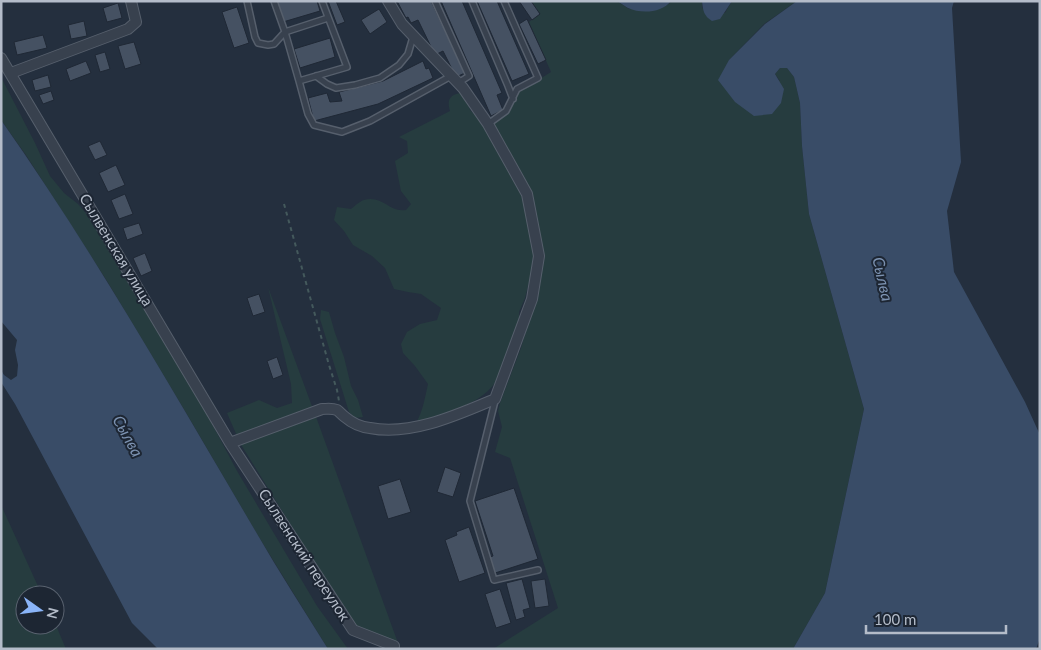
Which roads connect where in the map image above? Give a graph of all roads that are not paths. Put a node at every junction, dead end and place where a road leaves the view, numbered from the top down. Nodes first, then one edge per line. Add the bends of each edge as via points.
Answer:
1 (131, 1) edge
2 (247, 1) edge
3 (274, 1) edge
4 (322, 1) edge
5 (388, 1) edge
6 (435, 1) edge
7 (472, 1) edge
8 (504, 1) edge
9 (328, 18) junction
10 (285, 32) junction
11 (413, 36) junction
12 (1, 58) edge
13 (11, 73) junction
14 (316, 76) junction
15 (455, 79) junction
16 (299, 81) junction
17 (512, 99) junction
18 (488, 124) junction
19 (495, 399) junction
20 (230, 443) junction
21 (538, 570) dead end
22 (394, 646) dead end

1 - 13 street via 136,22 128,30
2 - 10 lane via 258,43 274,44
3 - 10 lane
4 - 9 lane
5 - 11 street
6 - 15 lane via 469,76
7 - 17 lane
8 - 17 lane via 538,78 517,90
9 - 10 lane
9 - 14 lane via 347,67
10 - 16 lane
11 - 14 lane via 408,54 380,78 336,88
11 - 15 street
12 - 13 street, Сылвенская улица
13 - 20 street, Сылвенская улица
14 - 16 lane
15 - 16 lane via 342,132 314,125
15 - 18 street
17 - 18 lane via 506,111
18 - 19 street via 527,194 539,256 532,299
19 - 20 street via 440,421 394,429 358,426 338,410 322,409
19 - 21 lane via 470,501 494,580
20 - 22 street, Сылвенский переулок via 353,630

